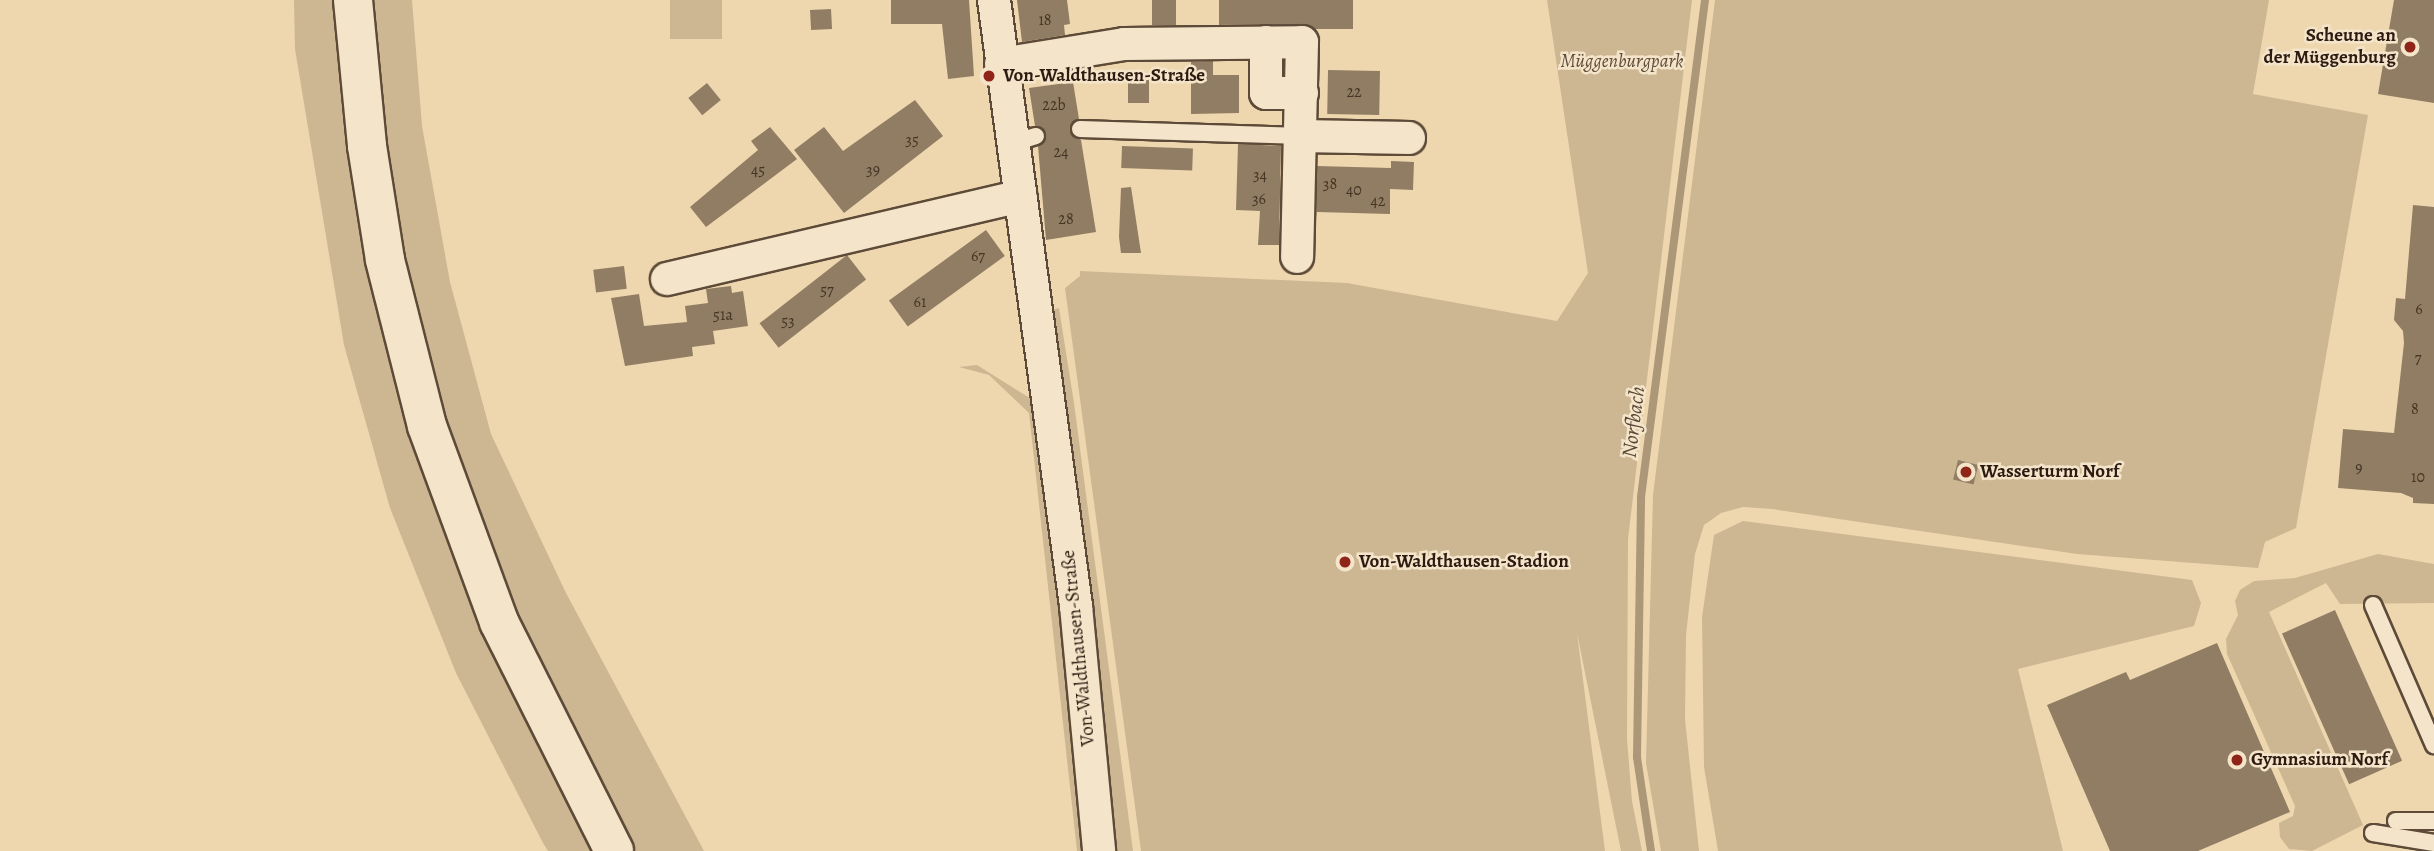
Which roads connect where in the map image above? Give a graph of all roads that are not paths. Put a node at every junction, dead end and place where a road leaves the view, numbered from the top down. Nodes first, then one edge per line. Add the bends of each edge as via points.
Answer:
1 (354, 0) edge
2 (994, 0) edge
3 (1001, 64) junction
4 (1080, 129) dead end
5 (1302, 136) junction
6 (1409, 138) dead end
7 (1020, 196) junction
8 (1297, 257) dead end
9 (667, 279) dead end
10 (2373, 605) dead end
11 (2434, 745) edge
12 (2396, 821) dead end
13 (2434, 821) edge
14 (2373, 833) dead end
15 (2434, 843) edge
16 (614, 851) edge
17 (1098, 851) edge

1 - 16 main road via 365,133 383,248 427,426 499,622
2 - 3 street, Von-Waldthausen-Straße
3 - 5 street via 1124,44 1302,42
3 - 7 street, Von-Waldthausen-Straße via 1024,140
4 - 5 lane
5 - 6 street
5 - 8 street
7 - 9 street
7 - 17 street, Von-Waldthausen-Straße via 1076,606
10 - 11 lane
12 - 13 lane
14 - 15 lane

